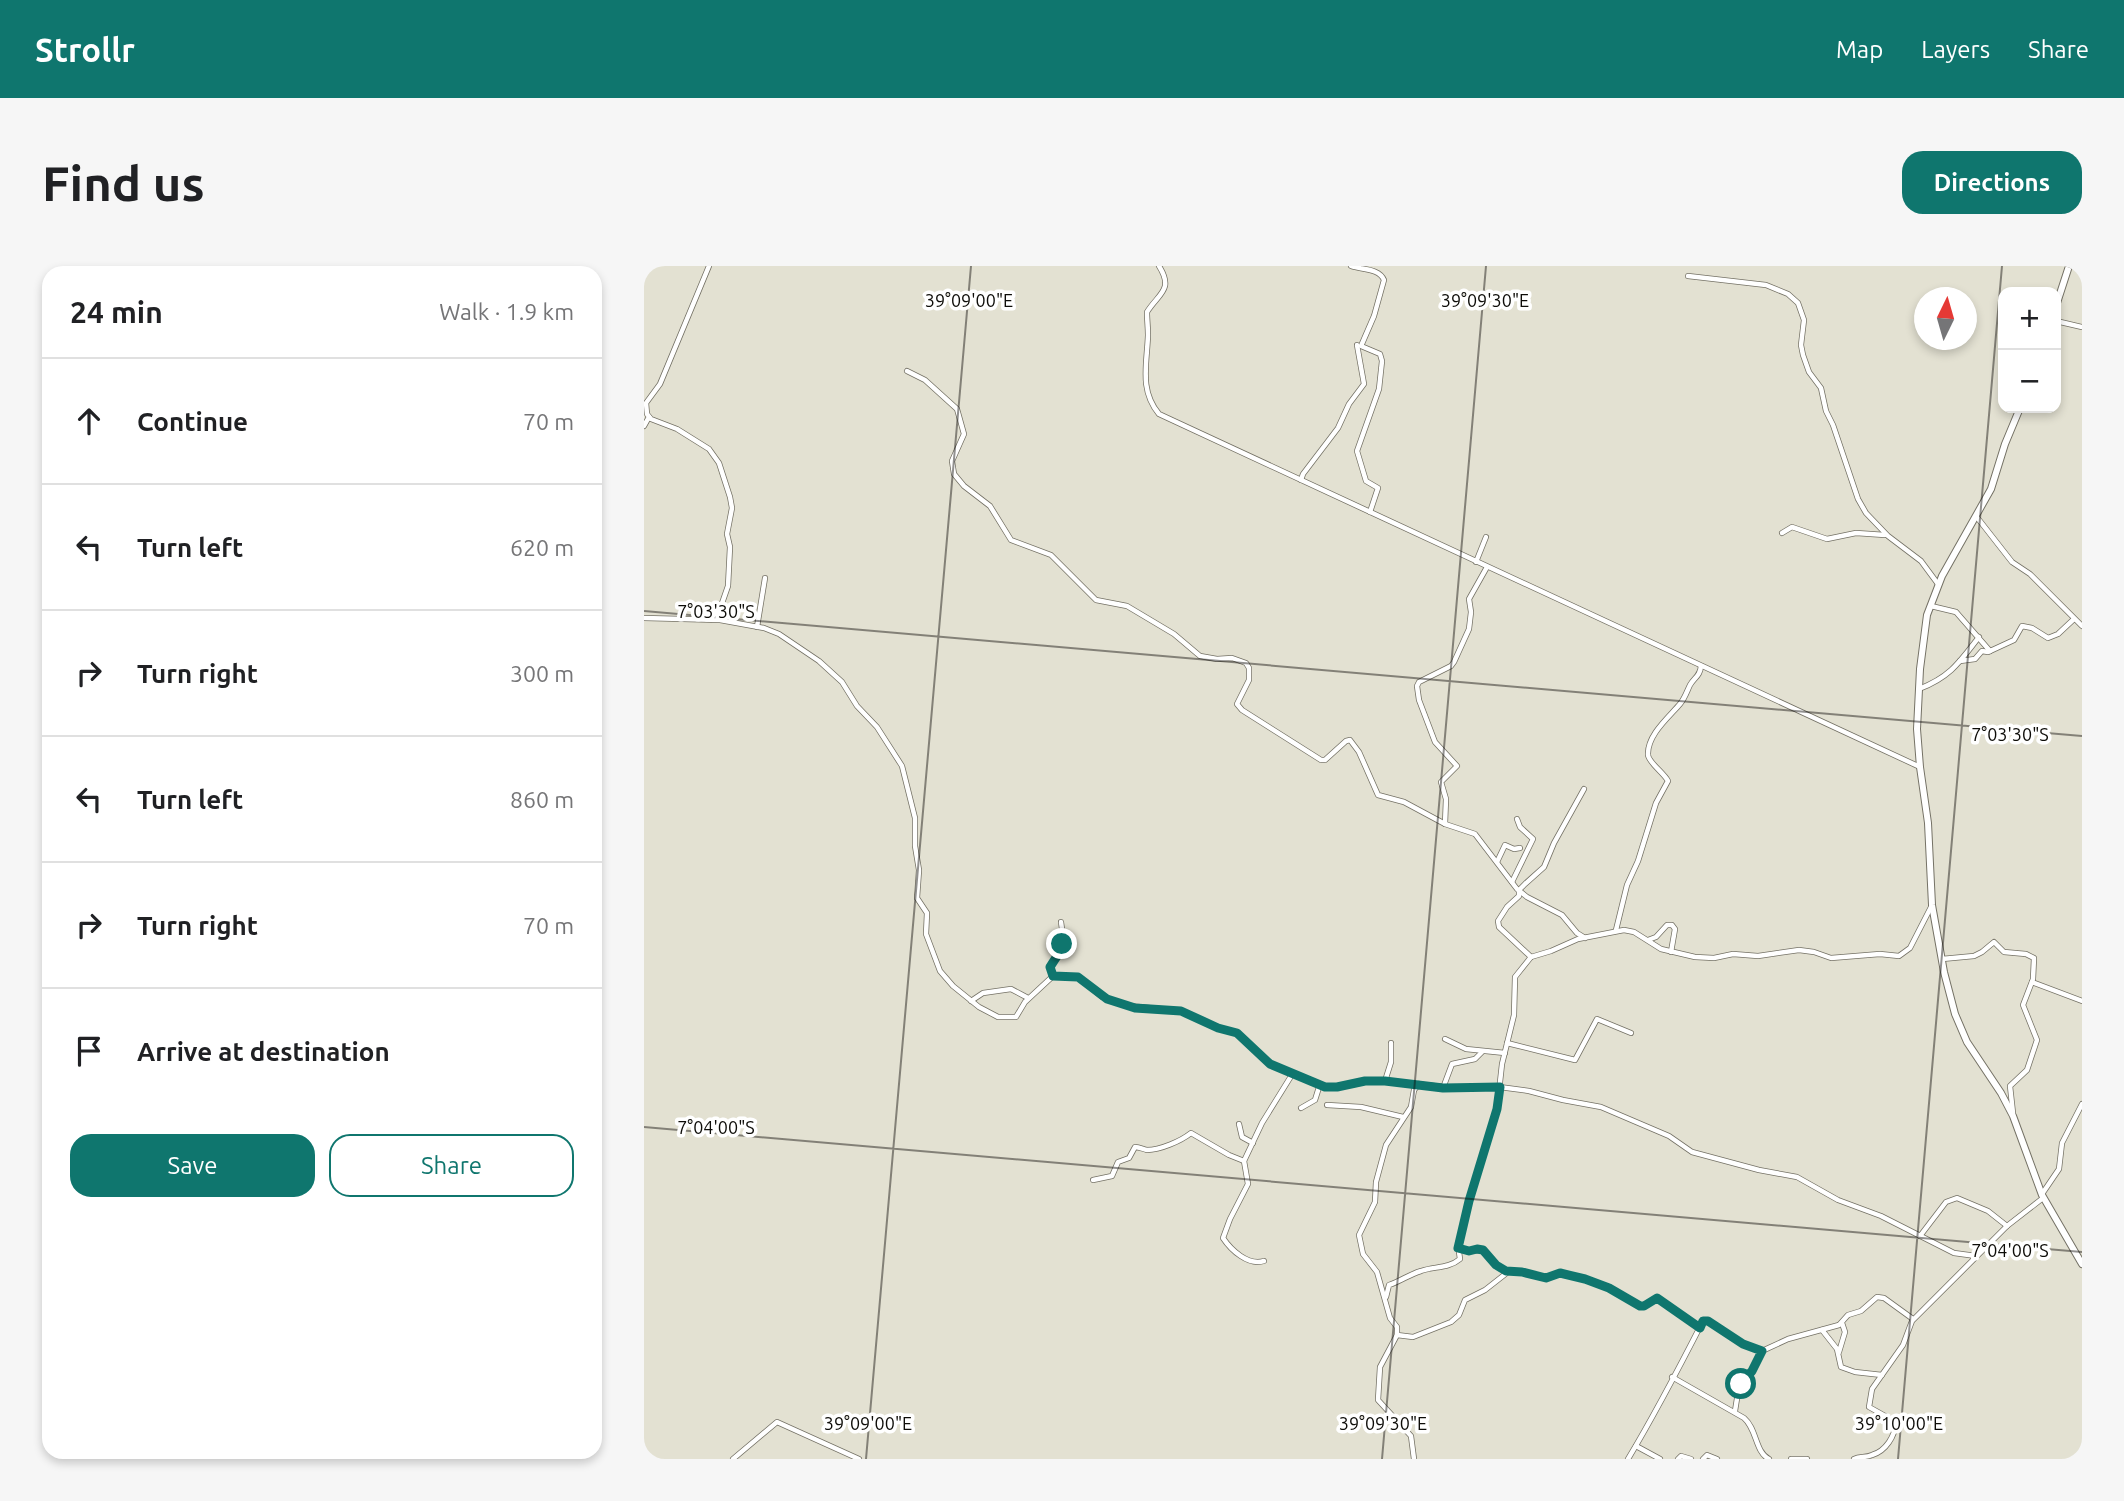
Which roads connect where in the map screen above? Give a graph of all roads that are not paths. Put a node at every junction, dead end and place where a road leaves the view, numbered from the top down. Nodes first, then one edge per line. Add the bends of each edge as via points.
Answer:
1 (709, 266) edge
2 (1159, 266) edge
3 (1351, 266) edge
4 (2069, 266) edge
5 (1688, 276) dead end
6 (2061, 291) edge
7 (2061, 322) edge
8 (2082, 327) edge
9 (1357, 345) dead end
10 (907, 371) dead end
11 (2018, 413) edge
12 (649, 418) junction
13 (644, 426) edge
14 (1301, 480) junction
15 (1370, 512) junction
16 (1975, 515) junction
17 (1782, 533) dead end
18 (1888, 536) junction
19 (1486, 537) dead end
20 (1475, 562) junction
21 (1487, 568) junction
22 (765, 578) dead end
23 (1940, 581) junction
24 (1931, 606) junction
25 (644, 618) edge
26 (2074, 618) junction
27 (710, 620) junction
28 (2082, 626) edge
29 (757, 627) junction
30 (1979, 638) junction
31 (1990, 651) junction
32 (1961, 661) junction
33 (1701, 666) junction
34 (1919, 689) junction
35 (1920, 768) junction
36 (1584, 789) dead end
37 (1517, 819) dead end
38 (1445, 824) junction
39 (1520, 848) dead end
40 (1497, 862) junction
41 (1512, 883) junction
42 (1519, 891) junction
43 (1932, 905) junction
44 (1061, 922) dead end
45 (1616, 930) junction
46 (1584, 938) junction
47 (1647, 940) junction
48 (1671, 951) junction
49 (1531, 957) junction
50 (1942, 959) junction
51 (1053, 976) junction
52 (2032, 982) junction
53 (1030, 997) junction
54 (2082, 1000) edge
55 (971, 1001) junction
56 (1631, 1033) dead end
57 (1445, 1039) dead end
58 (1391, 1043) dead end
59 (1507, 1043) junction
60 (1482, 1052) junction
61 (1505, 1054) junction
62 (1293, 1073) junction
63 (1385, 1081) junction
64 (1320, 1084) junction
65 (1419, 1084) junction
66 (1500, 1087) junction
67 (1443, 1088) junction
68 (2082, 1104) edge
69 (1327, 1105) dead end
70 (1301, 1108) dead end
71 (2013, 1116) junction
72 (1403, 1117) junction
73 (1239, 1124) dead end
74 (1253, 1143) junction
75 (1244, 1161) junction
76 (1093, 1180) dead end
77 (2043, 1196) junction
78 (2007, 1226) junction
79 (1920, 1236) junction
80 (1458, 1248) junction
81 (1976, 1256) junction
82 (1264, 1261) dead end
83 (2082, 1264) edge
84 (1509, 1271) junction
85 (1386, 1297) junction
86 (1913, 1320) junction
87 (1842, 1323) junction
88 (1700, 1328) junction
89 (1822, 1330) junction
90 (1397, 1335) junction
91 (1762, 1351) junction
92 (1838, 1353) junction
93 (1882, 1375) junction
94 (1672, 1377) junction
95 (1735, 1411) junction
96 (1636, 1446) junction
97 (1767, 1458) edge
98 (733, 1459) edge
99 (859, 1459) edge
100 (1414, 1459) edge
101 (1628, 1459) edge
102 (1660, 1459) edge
103 (1678, 1459) edge
104 (1691, 1459) edge
105 (1703, 1459) edge
106 (1717, 1459) edge
107 (1756, 1459) edge
108 (1791, 1459) edge
109 (1807, 1459) edge
110 (1854, 1459) edge

1 - 12 street via 660,384 646,401
2 - 14 street via 1166,284 1147,312 1144,378 1156,412
3 - 15 street via 1375,271 1384,280 1361,346 1382,358 1379,389 1357,456 1366,481 1378,488
4 - 6 street
5 - 18 street via 1766,285 1798,303 1804,320 1803,355 1821,388 1856,494 1866,513
7 - 8 street
9 - 14 street via 1364,384
10 - 38 street via 926,380 957,409 964,434 952,461 954,474 990,506 1011,540 1051,555 1096,600 1127,606 1174,634 1196,654 1246,663 1249,680 1237,702 1239,708 1321,760 1350,740 1378,794
11 - 16 street via 1991,489
12 - 13 street
12 - 27 street via 709,449 730,497 728,586 719,611
14 - 15 street
15 - 20 street
16 - 23 street
16 - 26 street via 2012,562
17 - 18 street via 1792,527 1827,539 1856,533
18 - 23 street
19 - 20 street
20 - 21 street
21 - 33 street
21 - 38 street via 1469,599 1469,629 1454,663 1417,686 1435,742 1457,766 1441,782 1447,799
22 - 29 street
23 - 24 street
24 - 30 street via 1956,612
24 - 34 street
25 - 27 street
26 - 28 street
26 - 31 street via 2048,638 2022,626 2014,640
27 - 29 street
29 - 55 street via 779,634 834,674 899,761 915,818 916,891 927,913 926,934 940,971
30 - 31 street
30 - 32 street
31 - 32 street
32 - 34 street via 1946,676
33 - 35 street
33 - 45 street via 1651,744 1650,759 1668,781 1627,885
34 - 35 street
35 - 43 street
36 - 42 street via 1544,867
37 - 41 street via 1534,839
38 - 40 street via 1475,834
39 - 40 street via 1505,845
40 - 41 street
41 - 42 street
42 - 46 street via 1562,915
42 - 49 street via 1498,923
43 - 48 street via 1914,942 1899,956 1831,958 1792,950 1769,956 1705,958
43 - 50 street
44 - 51 street via 1062,944 1050,967
45 - 46 street
45 - 47 street via 1634,932
46 - 49 street
47 - 48 street
47 - 48 street via 1672,925
49 - 59 street via 1515,977 1514,1015
50 - 52 street via 1974,956 1995,942 2004,952 2033,956
50 - 71 street via 1967,1042
51 - 53 street
51 - 62 street via 1078,977 1107,999 1135,1008 1181,1011 1237,1033 1270,1064
52 - 54 street
52 - 71 street via 2023,1004 2036,1040 2027,1070 2010,1086
53 - 55 street via 1011,989 983,993
53 - 55 street via 1016,1017 1010,1018 998,1017
56 - 59 street via 1597,1019 1576,1060
57 - 60 street
58 - 63 street
59 - 61 street
60 - 61 street
60 - 67 street via 1475,1059 1451,1064
61 - 66 street
62 - 64 street
62 - 74 street
63 - 64 street via 1332,1088
63 - 65 street
64 - 70 street via 1315,1100
65 - 67 street
65 - 72 street
66 - 67 street
66 - 79 street via 1609,1110 1669,1136 1697,1154 1797,1177
66 - 80 street
68 - 77 street via 2062,1143 2059,1169
69 - 72 street
71 - 77 street
72 - 85 street via 1386,1145 1375,1202 1359,1235 1363,1254 1377,1272
73 - 74 street via 1242,1137
74 - 75 street
75 - 76 street via 1191,1133 1165,1147 1135,1147 1129,1158 1118,1162 1112,1176
75 - 82 street via 1248,1184 1223,1238 1243,1257
77 - 78 street
77 - 83 street
78 - 79 street via 1988,1211 1957,1198 1945,1204
78 - 81 street
79 - 81 street via 1954,1253
80 - 84 street via 1483,1250 1496,1265
80 - 85 street via 1459,1261 1404,1277 1389,1285
81 - 86 street
84 - 88 street via 1543,1278 1560,1273 1576,1277 1642,1306 1657,1298
84 - 90 street via 1465,1300 1451,1322 1413,1337
85 - 90 street
86 - 87 street via 1877,1297
86 - 93 street via 1903,1345
87 - 89 street
87 - 92 street via 1845,1332
88 - 91 street via 1708,1321
88 - 94 street
89 - 91 street
89 - 92 street
90 - 100 street via 1380,1367 1378,1396 1411,1436
91 - 95 street via 1739,1386
92 - 93 street via 1845,1369
93 - 110 street via 1872,1389 1869,1407 1894,1420 1894,1434 1875,1454
94 - 95 street
94 - 96 street
95 - 97 street via 1752,1426
96 - 101 street
96 - 102 street
97 - 107 street
98 - 99 street via 777,1422
103 - 104 street via 1681,1455
105 - 106 street via 1707,1455
108 - 109 street

